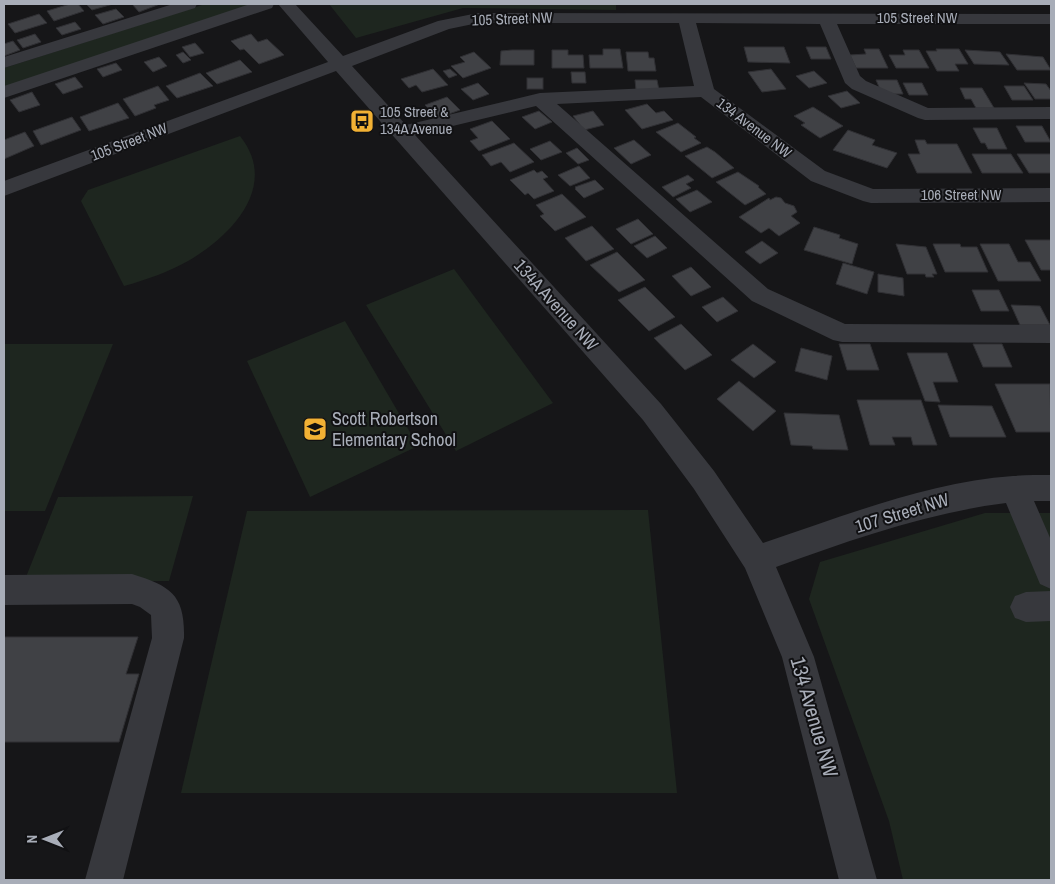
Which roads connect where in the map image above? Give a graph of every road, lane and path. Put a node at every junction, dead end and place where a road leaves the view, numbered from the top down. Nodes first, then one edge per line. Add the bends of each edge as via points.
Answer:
1 (189, 4) edge
2 (266, 4) edge
3 (286, 4) edge
4 (770, 11) edge
5 (686, 18) junction
6 (826, 18) junction
7 (1051, 19) edge
8 (4, 63) edge
9 (340, 63) junction
10 (705, 91) junction
11 (4, 92) edge
12 (540, 99) junction
13 (1051, 113) edge
14 (402, 132) junction
15 (4, 189) edge
16 (1051, 195) edge
17 (871, 196) joint
18 (1051, 334) edge
19 (1014, 488) junction
20 (1051, 488) edge
21 (757, 559) junction
22 (1051, 574) edge
23 (4, 590) edge
24 (104, 880) edge
25 (858, 880) edge

1 - 8 street
2 - 11 street
3 - 9 street, 134A Avenue NW
4 - 5 street, 105 Street NW
4 - 6 street, 105 Street NW
5 - 9 street, 105 Street NW via 478,18 444,25
5 - 10 street, 134 Avenue NW
6 - 7 street, 105 Street NW
6 - 13 street via 852,79 925,114
9 - 14 street, 134A Avenue NW
9 - 15 street, 105 Street NW
10 - 12 street
10 - 17 street, 134 Avenue NW via 818,176
12 - 14 street
12 - 18 street via 760,295 842,333
14 - 21 street, 134A Avenue NW via 652,412 704,480
16 - 17 street, 106 Street NW
19 - 20 street, 107 Street NW
19 - 21 street, 107 Street NW via 934,501
19 - 22 street
21 - 25 street, 134 Avenue NW via 798,657
23 - 24 street via 132,589 161,602 169,618 168,638

